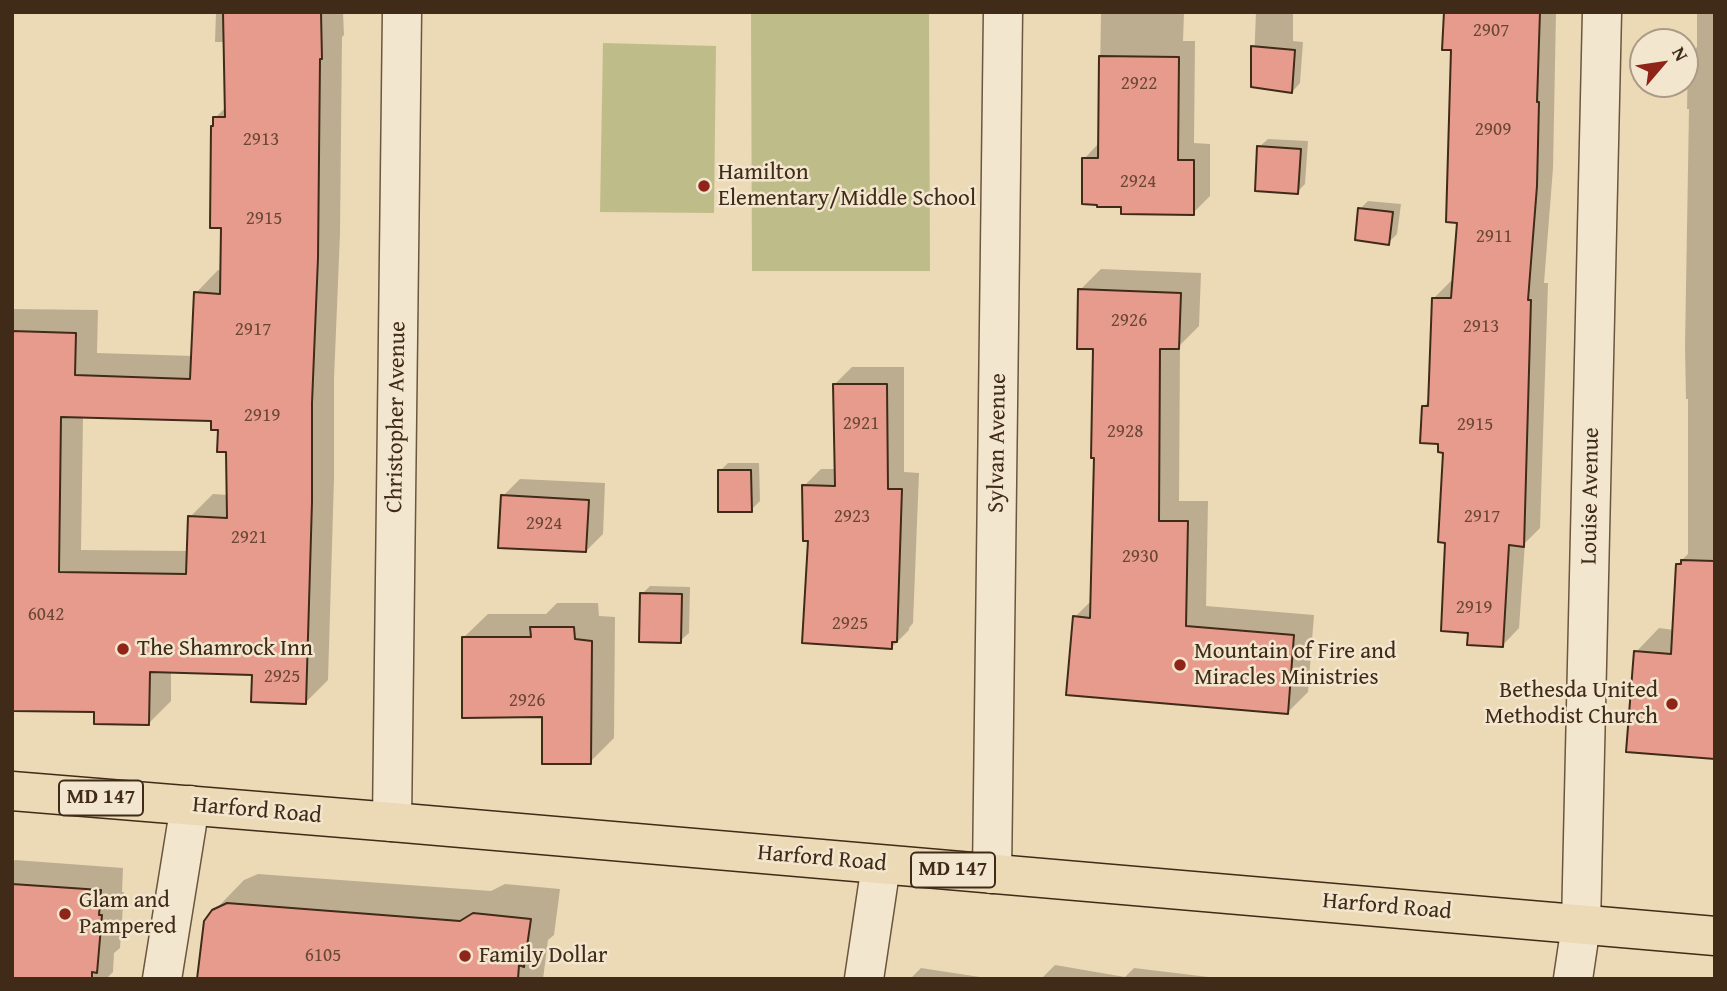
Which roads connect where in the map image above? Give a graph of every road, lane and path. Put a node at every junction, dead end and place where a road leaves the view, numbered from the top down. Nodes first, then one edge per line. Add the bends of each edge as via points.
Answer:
1 (402, 12) edge
2 (1003, 12) edge
3 (1602, 12) edge
4 (12, 791) edge
5 (190, 805) junction
6 (392, 822) junction
7 (881, 864) junction
8 (992, 874) junction
9 (1581, 925) junction
10 (1715, 936) edge
11 (162, 979) edge
12 (864, 979) edge
13 (1573, 979) edge

1 - 6 street, Christopher Avenue
2 - 8 street, Sylvan Avenue
3 - 9 street, Louise Avenue
4 - 5 main road, Harford Road / MD 147
5 - 6 main road, Harford Road / MD 147
5 - 11 street
6 - 7 main road, Harford Road / MD 147
7 - 8 main road, Harford Road / MD 147
7 - 12 street
8 - 9 main road, Harford Road / MD 147
9 - 10 main road, Harford Road / MD 147
9 - 13 street, Louise Avenue

